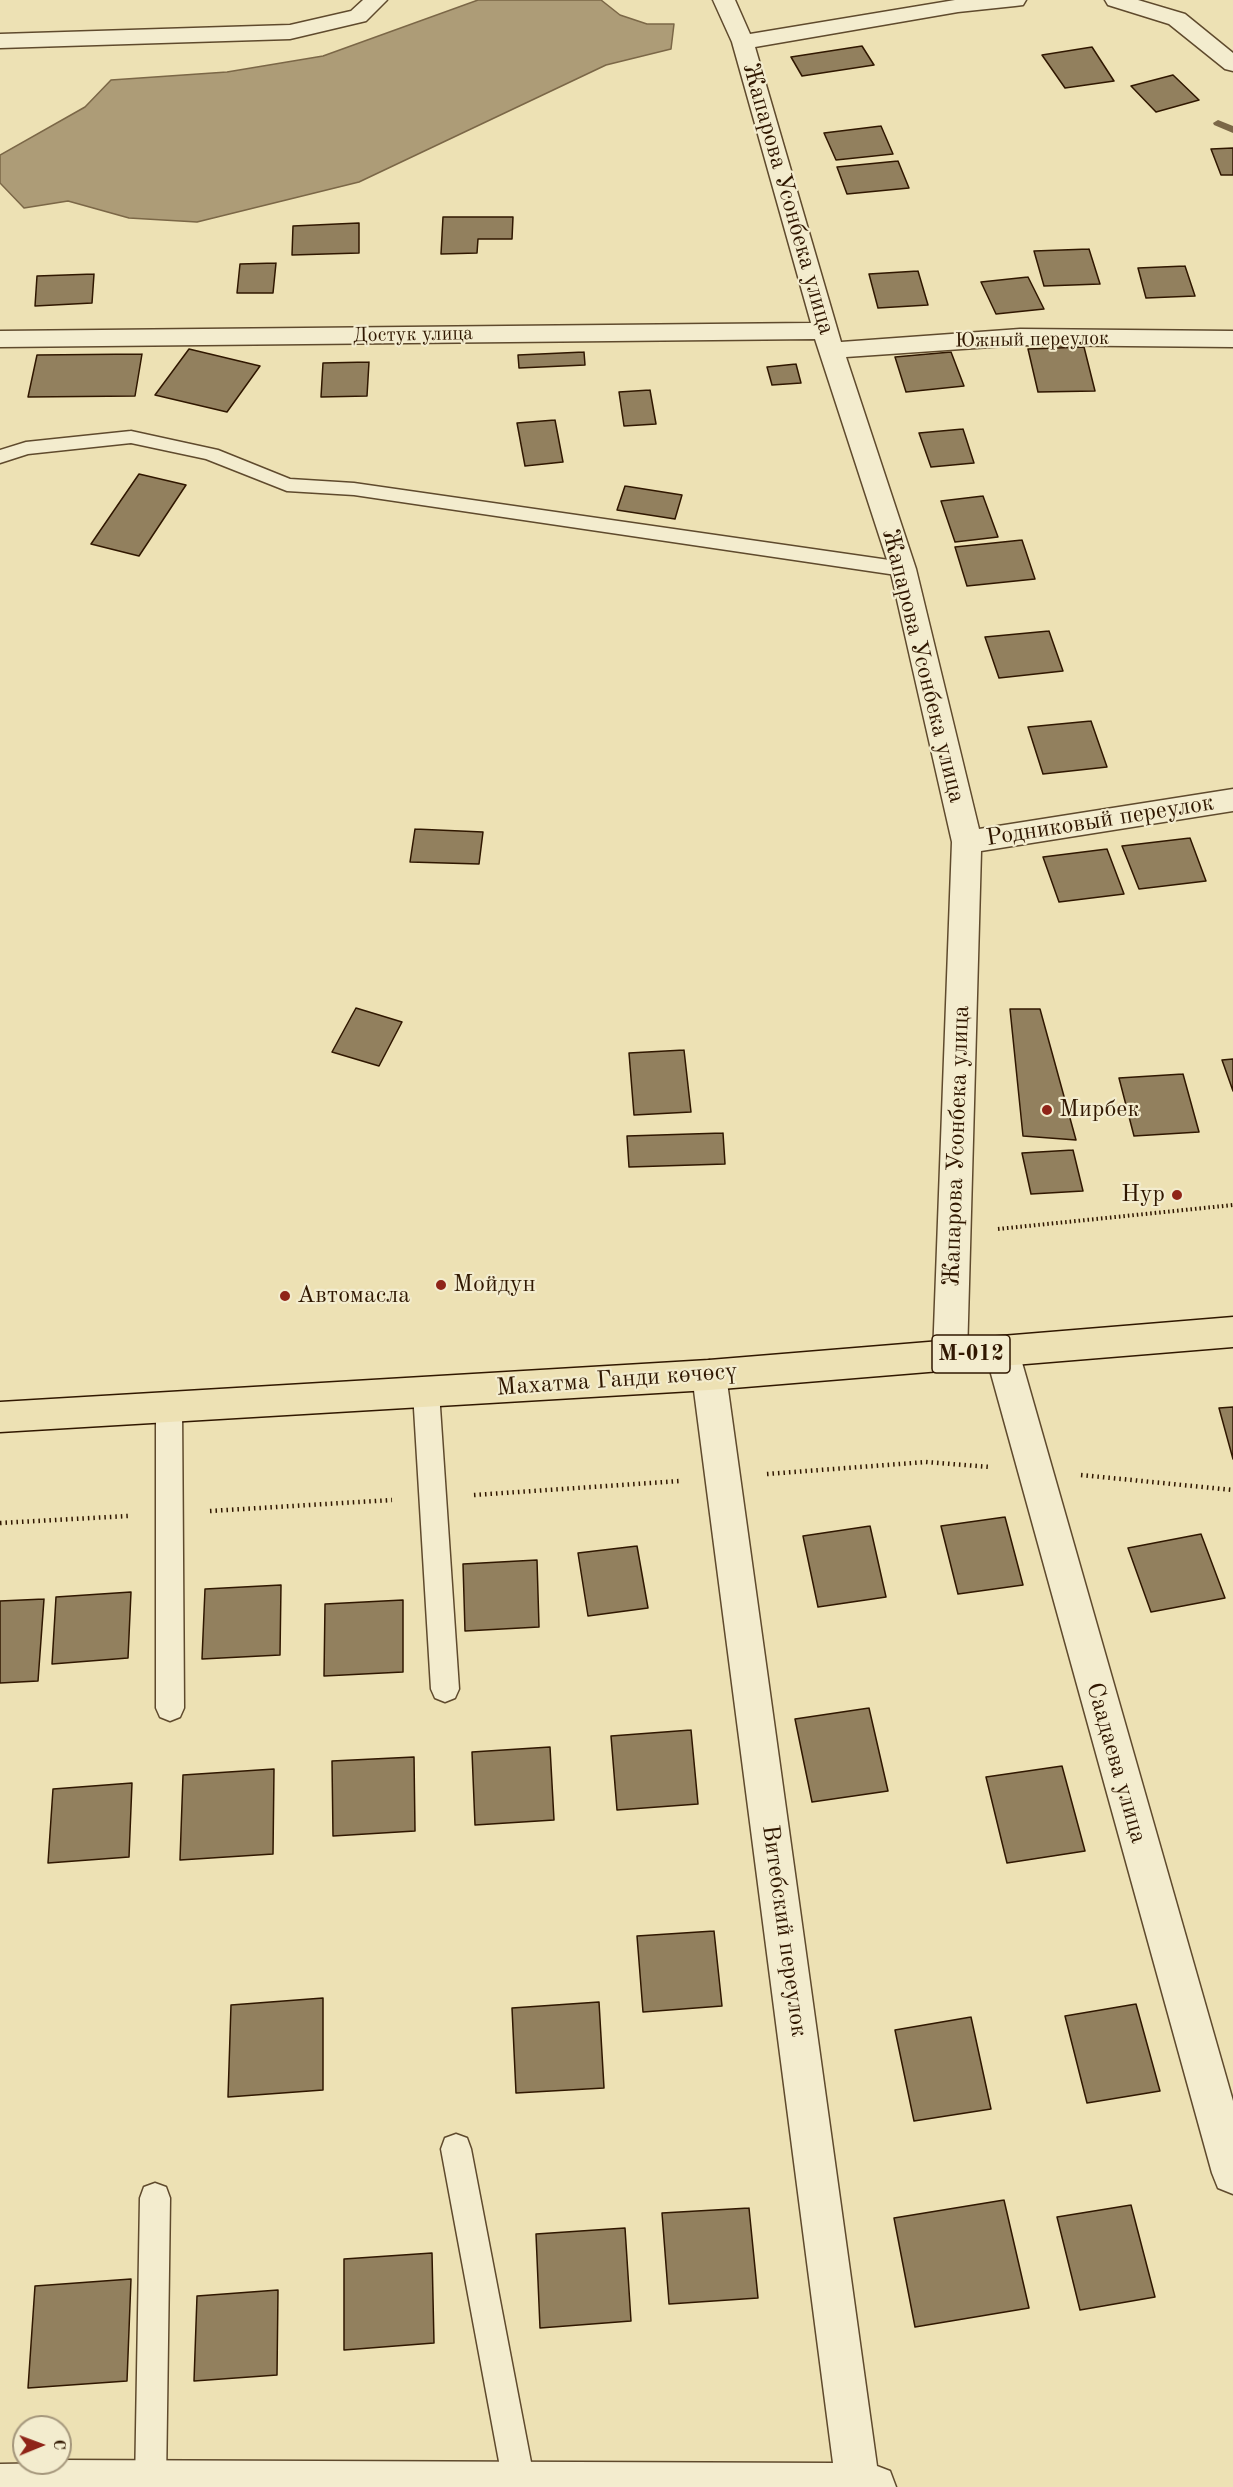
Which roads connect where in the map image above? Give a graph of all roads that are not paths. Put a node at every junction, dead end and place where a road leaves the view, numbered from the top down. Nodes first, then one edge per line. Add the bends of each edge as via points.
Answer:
1 (376, 0) edge
2 (724, 0) edge
3 (1015, 0) edge
4 (1116, 0) edge
5 (0, 41) edge
6 (744, 42) junction
7 (1233, 64) edge
8 (0, 339) edge
9 (1233, 339) edge
10 (828, 340) junction
11 (0, 457) edge
12 (903, 569) junction
13 (1233, 800) edge
14 (968, 842) junction
15 (1233, 1332) edge
16 (1002, 1352) junction
17 (950, 1356) junction
18 (709, 1376) junction
19 (426, 1392) junction
20 (169, 1407) junction
21 (0, 1417) edge
22 (445, 1689) dead end
23 (170, 1708) dead end
24 (456, 2149) dead end
25 (1233, 2173) edge
26 (155, 2198) dead end
27 (150, 2483) junction
28 (519, 2483) junction
29 (0, 2486) edge
30 (863, 2486) edge

1 - 5 street via 358,16 290,32
2 - 6 street, Жапарова Усонбека улица
3 - 6 street
4 - 7 street via 1177,19
6 - 10 street, Жапарова Усонбека улица
8 - 10 street, Достук улица
9 - 10 street, Южный переулок
10 - 12 street, Жапарова Усонбека улица
11 - 12 lane via 26,447 131,437 211,454 287,485 354,489
12 - 14 street, Жапарова Усонбека улица
13 - 14 street, Родниковый переулок
14 - 17 street, Жапарова Усонбека улица
15 - 16 main road, Махатма Ганди көчөсү / М-012
16 - 17 main road, Махатма Ганди көчөсү / М-012
16 - 25 street, Саадаева улица
17 - 18 main road, Махатма Ганди көчөсү / М-012
18 - 19 main road, Махатма Ганди көчөсү
18 - 30 street, Витебский переулок
19 - 20 main road, Махатма Ганди көчөсү
19 - 22 lane
20 - 21 main road, Махатма Ганди көчөсү
20 - 23 lane
24 - 28 lane
26 - 27 lane
27 - 28 street
27 - 29 street via 47,2482
28 - 30 street

